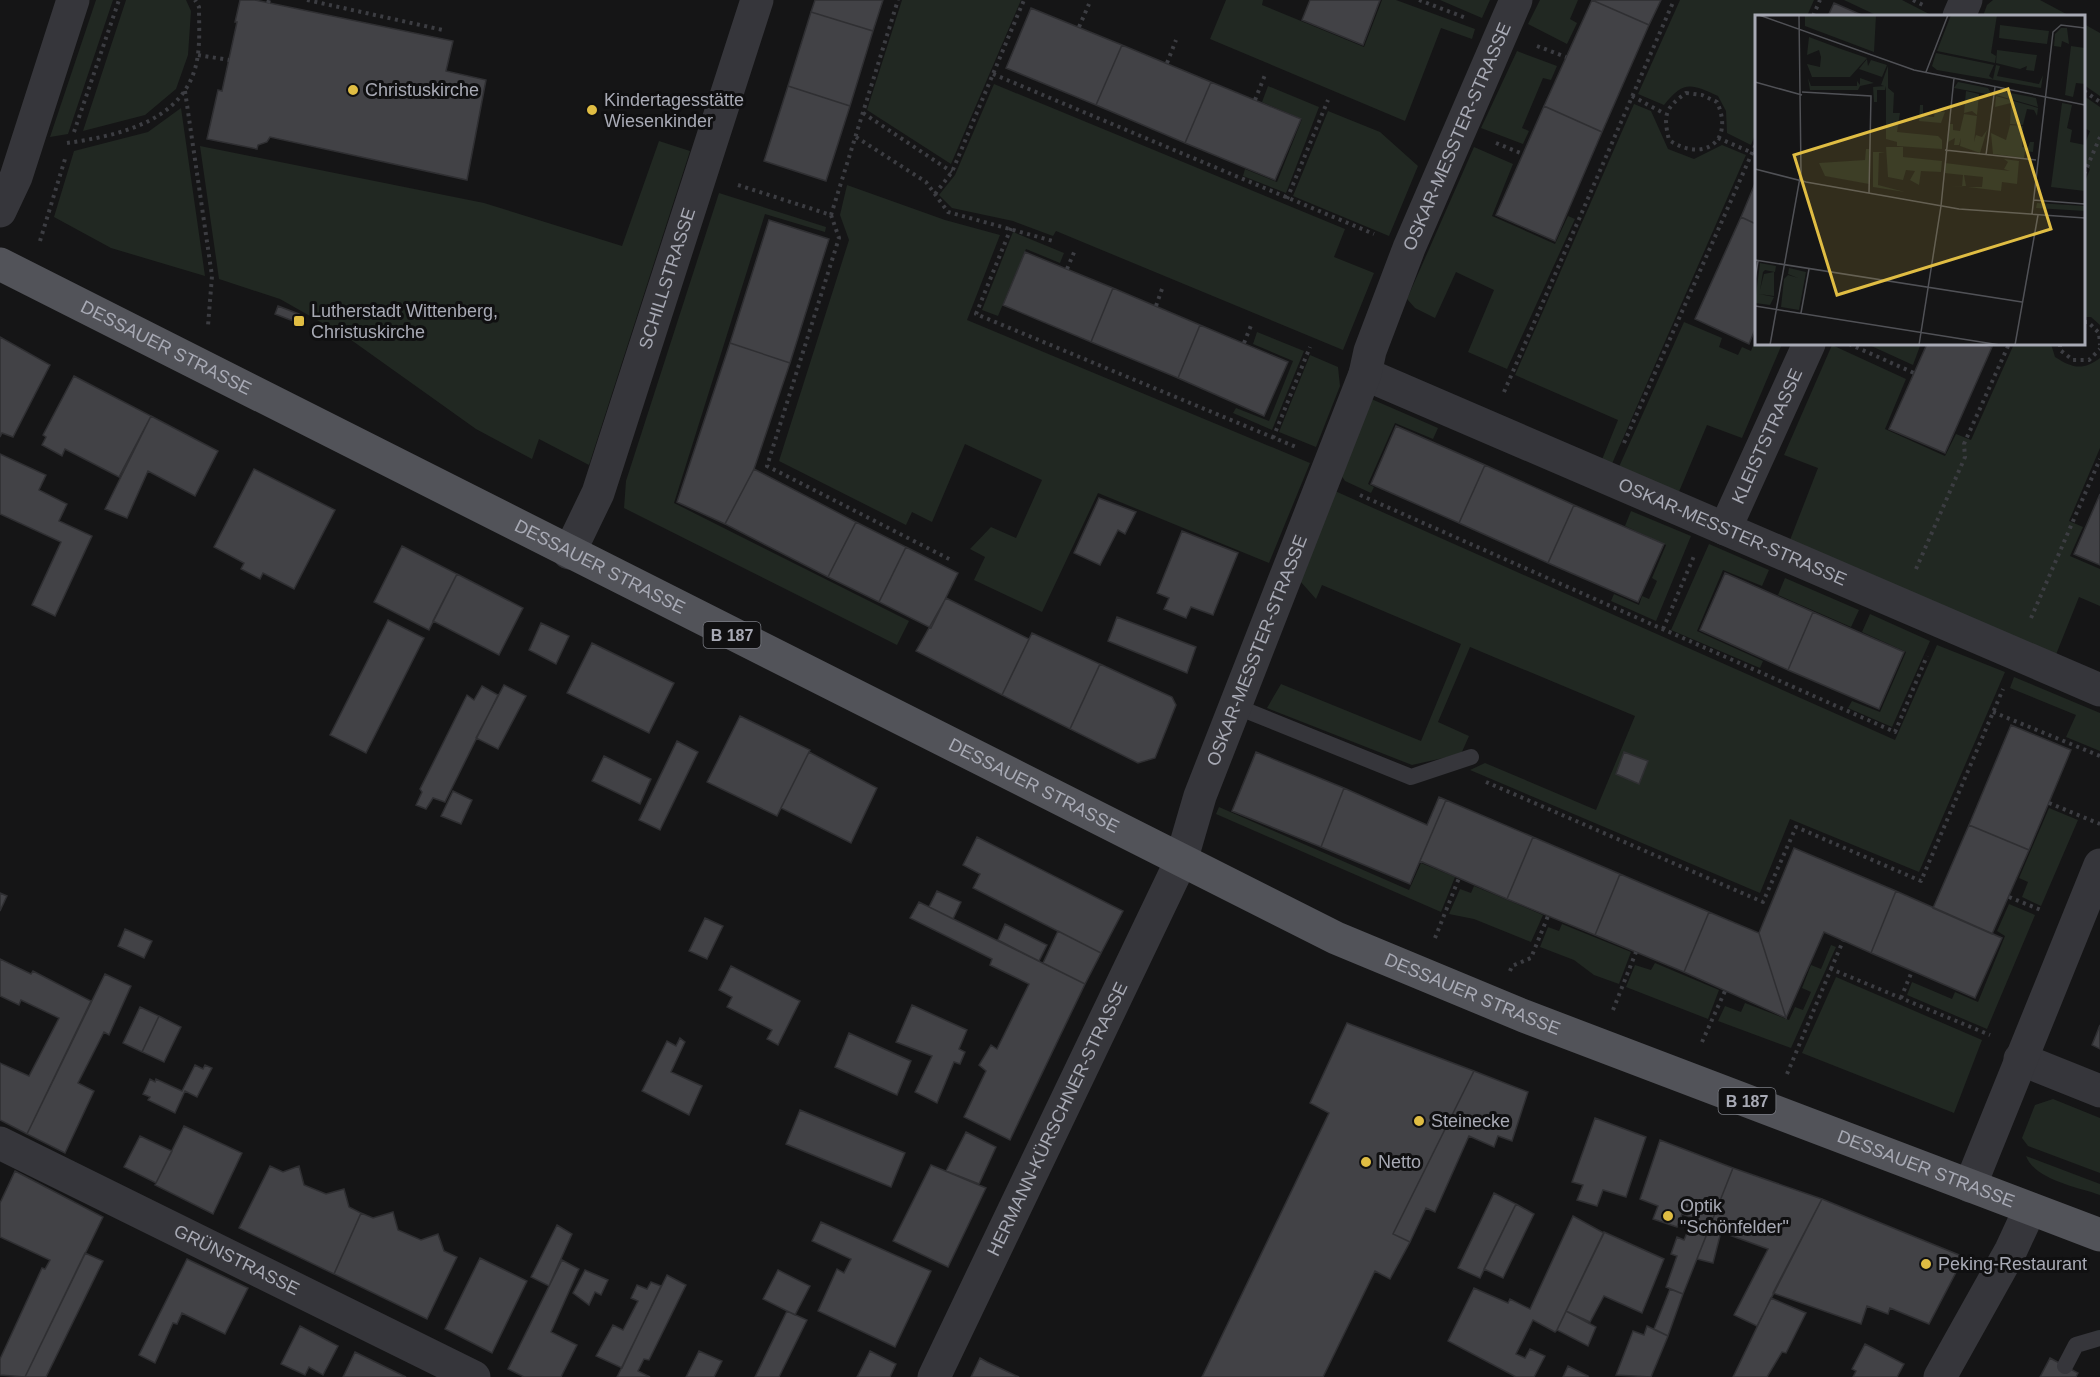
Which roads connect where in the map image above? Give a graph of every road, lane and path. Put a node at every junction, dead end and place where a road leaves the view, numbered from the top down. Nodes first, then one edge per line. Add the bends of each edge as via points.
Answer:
1 (73, 0) edge
2 (119, 0) edge
3 (195, 0) edge
4 (307, 0) edge
5 (757, 0) edge
6 (898, 0) edge
7 (1024, 0) edge
8 (1419, 0) edge
9 (1516, 0) edge
10 (1674, 0) edge
11 (1820, 0) edge
12 (1966, 0) edge
13 (1089, 4) dead end
14 (1813, 15) edge
15 (1959, 15) edge
16 (1079, 27) dead end
17 (443, 30) dead end
18 (1502, 32) junction
19 (1176, 40) dead end
20 (198, 55) junction
21 (228, 60) dead end
22 (1167, 63) dead end
23 (993, 74) junction
24 (1265, 75) dead end
25 (185, 92) junction
26 (2085, 92) edge
27 (1632, 96) junction
28 (1255, 100) dead end
29 (1328, 100) dead end
30 (2100, 102) edge
31 (863, 114) junction
32 (1665, 114) junction
33 (856, 136) junction
34 (2100, 137) edge
35 (1718, 138) junction
36 (28, 141) junction
37 (70, 142) junction
38 (1755, 146) edge
39 (1752, 153) junction
40 (952, 172) junction
41 (2085, 172) edge
42 (702, 174) junction
43 (935, 194) junction
44 (1287, 199) junction
45 (0, 211) edge
46 (831, 215) junction
47 (1011, 228) junction
48 (1053, 241) dead end
49 (1409, 248) junction
50 (1075, 250) dead end
51 (0, 264) edge
52 (1067, 269) dead end
53 (28, 279) junction
54 (1163, 286) dead end
55 (1156, 306) dead end
56 (2085, 322) edge
57 (1252, 323) dead end
58 (1244, 343) dead end
59 (1808, 345) edge
60 (1850, 345) edge
61 (2009, 345) edge
62 (2060, 345) edge
63 (1310, 347) dead end
64 (2100, 347) edge
65 (205, 368) junction
66 (1914, 373) dead end
67 (1365, 374) junction
68 (1488, 429) junction
69 (1273, 438) junction
70 (2100, 459) edge
71 (1327, 470) junction
72 (1608, 480) junction
73 (1716, 525) junction
74 (570, 553) junction
75 (953, 561) dead end
76 (1901, 604) junction
77 (1941, 622) junction
78 (1663, 629) junction
79 (2015, 654) junction
80 (2100, 690) edge
81 (1235, 706) junction
82 (1993, 712) junction
83 (2100, 756) edge
84 (1471, 757) dead end
85 (1450, 767) junction
86 (2049, 803) dead end
87 (2100, 824) edge
88 (1181, 861) junction
89 (2100, 865) edge
90 (1460, 878) dead end
91 (1548, 916) dead end
92 (1843, 941) dead end
93 (1636, 952) dead end
94 (1832, 969) junction
95 (1912, 971) dead end
96 (1420, 974) junction
97 (1725, 991) dead end
98 (1901, 998) junction
99 (1497, 1005) junction
100 (1599, 1045) junction
101 (2022, 1054) junction
102 (1686, 1078) junction
103 (2100, 1091) edge
104 (1772, 1111) junction
105 (0, 1143) edge
106 (1970, 1186) junction
107 (2030, 1209) junction
108 (2100, 1235) edge
109 (2100, 1338) edge
110 (2065, 1366) dead end
111 (474, 1377) edge
112 (934, 1377) edge
113 (1940, 1377) edge

1 - 36 street
2 - 37 path
3 - 20 path via 199,7
4 - 17 path
5 - 42 street, SCHILLSTRASSE
6 - 31 path
7 - 23 path
8 - 18 path
9 - 18 street, OSKAR-MESSTER-STRASSE
10 - 27 path
11 - 14 path
12 - 15 street
13 - 16 path
18 - 49 street, OSKAR-MESSTER-STRASSE
19 - 22 path
20 - 21 path
20 - 25 path
23 - 40 path
23 - 44 path
24 - 28 path
25 - 37 path via 154,120 117,134
25 - 65 path via 212,276
26 - 30 path
27 - 32 path
27 - 68 path
29 - 44 path
31 - 33 path
31 - 40 path
32 - 35 path via 1669,140 1682,149 1697,151 1711,146
32 - 35 path via 1686,93 1702,95 1717,102 1722,113
33 - 43 path via 926,182
33 - 46 path
34 - 41 path
35 - 39 path
36 - 37 path via 50,145
36 - 45 street
37 - 53 path
38 - 39 path
39 - 72 path
40 - 43 path
42 - 46 path
42 - 74 street, SCHILLSTRASSE via 598,493
43 - 47 path via 948,212
44 - 49 path
46 - 75 path via 839,238 767,466
47 - 48 path
47 - 69 path via 976,314
49 - 67 street, OSKAR-MESSTER-STRASSE
50 - 52 path
51 - 53 main road, DESSAUER STRASSE / B 187
53 - 65 main road, DESSAUER STRASSE / B 187
54 - 55 path
56 - 64 path via 2099,333
57 - 58 path
59 - 73 street, KLEISTSTRASSE
60 - 66 path
61 - 76 path via 1964,444 1965,457
62 - 64 path via 2060,350 2073,360 2089,360
63 - 69 path
65 - 74 main road, DESSAUER STRASSE / B 187
67 - 68 street, OSKAR-MESSTER-STRASSE
67 - 71 street, OSKAR-MESSTER-STRASSE
68 - 72 street, OSKAR-MESSTER-STRASSE
69 - 71 path
70 - 79 path
71 - 78 path
71 - 81 street, OSKAR-MESSTER-STRASSE
72 - 73 street, OSKAR-MESSTER-STRASSE
73 - 76 street, OSKAR-MESSTER-STRASSE
73 - 78 path
74 - 88 main road, DESSAUER STRASSE / B 187
76 - 77 street, OSKAR-MESSTER-STRASSE
77 - 78 path via 1895,732
77 - 79 street, OSKAR-MESSTER-STRASSE
79 - 80 street, OSKAR-MESSTER-STRASSE
79 - 82 path
81 - 85 lane via 1411,777
81 - 88 street, OSKAR-MESSTER-STRASSE via 1200,796
82 - 83 path
82 - 85 path via 1921,881 1796,827 1764,902
84 - 85 lane
86 - 87 path
88 - 96 main road, DESSAUER STRASSE / B 187 via 1336,938
88 - 112 street, HERMANN-KÜRSCHNER-STRASSE
89 - 101 street
90 - 96 path
91 - 99 path via 1531,958 1512,966
92 - 94 path
93 - 100 path
94 - 98 path
94 - 104 path
95 - 98 path
96 - 99 main road, DESSAUER STRASSE / B 187
97 - 102 path
98 - 101 path
99 - 100 main road, DESSAUER STRASSE / B 187
100 - 102 main road, DESSAUER STRASSE / B 187
101 - 103 street
101 - 106 street
102 - 104 main road, DESSAUER STRASSE / B 187
104 - 106 main road, DESSAUER STRASSE / B 187
105 - 111 street, GRÜNSTRASSE
106 - 107 main road, DESSAUER STRASSE / B 187
107 - 108 main road, DESSAUER STRASSE / B 187
107 - 113 street
109 - 110 lane via 2076,1345

